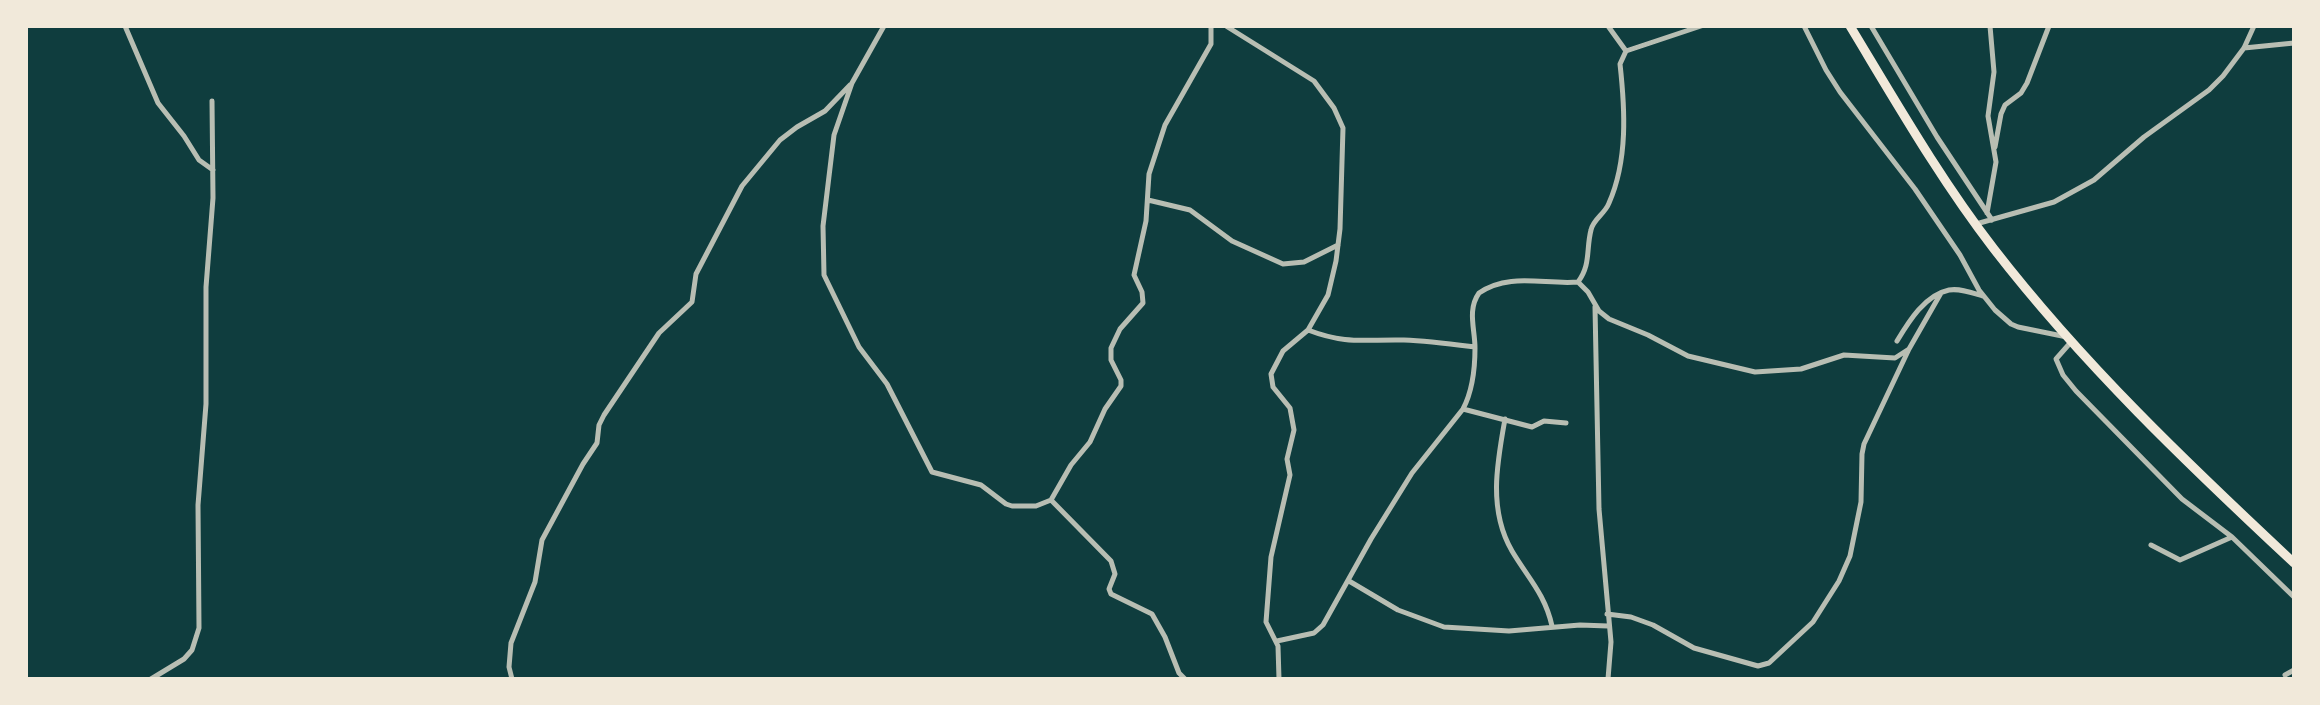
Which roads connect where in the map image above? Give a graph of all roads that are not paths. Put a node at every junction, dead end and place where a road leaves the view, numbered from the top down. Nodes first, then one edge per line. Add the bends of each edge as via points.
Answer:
1 (125, 26) edge
2 (884, 26) edge
3 (1211, 26) edge
4 (1226, 26) edge
5 (1608, 26) edge
6 (1702, 26) edge
7 (1804, 26) edge
8 (1850, 26) edge
9 (1871, 26) edge
10 (1990, 26) edge
11 (2049, 26) edge
12 (2254, 26) edge
13 (2294, 43) edge
14 (2244, 48) junction
15 (1626, 51) junction
16 (852, 82) junction
17 (212, 101) dead end
18 (1995, 147) junction
19 (213, 170) junction
20 (1147, 200) junction
21 (1987, 213) junction
22 (1992, 220) junction
23 (1976, 224) junction
24 (1338, 245) junction
25 (1578, 282) junction
26 (1941, 293) junction
27 (1983, 296) junction
28 (1595, 306) junction
29 (1308, 330) junction
30 (2069, 339) junction
31 (1897, 341) dead end
32 (1475, 347) junction
33 (1909, 349) junction
34 (1463, 408) junction
35 (1505, 419) junction
36 (1566, 423) dead end
37 (1051, 500) junction
38 (2232, 537) junction
39 (2151, 545) dead end
40 (2294, 563) edge
41 (1349, 581) junction
42 (2294, 597) edge
43 (1607, 614) junction
44 (1552, 626) junction
45 (1608, 626) junction
46 (1277, 641) junction
47 (2294, 670) edge
48 (2285, 675) dead end
49 (151, 679) edge
50 (512, 679) edge
51 (1185, 679) edge
52 (1279, 679) edge
53 (1608, 679) edge

1 - 19 street via 158,103 199,160
2 - 16 street
3 - 20 street via 1210,44 1165,125 1149,174
4 - 24 street via 1314,81 1340,118 1343,155
5 - 15 street
6 - 15 street
7 - 27 street via 1840,92 1936,218
8 - 23 highway via 1920,143
9 - 21 street
10 - 18 street via 1994,72 1988,116
11 - 18 street via 2027,83 2005,105
12 - 14 street
13 - 14 street
14 - 22 street via 2209,90 2094,180 2054,202
15 - 25 street via 1620,64 1623,153 1610,201 1591,227 1589,258
16 - 37 street via 834,135 826,194 822,254 831,291 859,347 887,384 932,472 981,485 1012,506 1036,506
16 - 50 street via 825,111 780,140 741,186 696,274 692,302 659,333 604,415 597,443 542,540 530,597 511,643
17 - 19 street
18 - 21 street
19 - 49 street via 198,505 199,628 184,659
20 - 24 street via 1190,210 1232,241 1283,264 1304,262
20 - 37 street via 1134,275 1143,303 1120,329 1111,348 1121,386
21 - 22 street
22 - 23 street
23 - 30 highway
24 - 29 street via 1328,295
25 - 28 street
25 - 32 street via 1526,280 1486,288 1472,308
26 - 27 street via 1956,290
26 - 31 street via 1922,306
26 - 33 street
27 - 30 street via 2011,324
28 - 33 street via 1609,319 1681,352 1743,370 1801,369 1844,355 1891,358
28 - 43 street via 1599,509
29 - 32 street via 1349,341 1406,340
29 - 46 street via 1283,351 1271,381 1290,408 1294,430 1287,459 1290,475 1270,571 1266,622
30 - 38 street via 2056,359 2069,383 2182,499
30 - 40 highway via 2155,430
32 - 34 street via 1471,390
33 - 43 street via 1864,444 1861,502 1850,556 1839,581 1813,622 1769,663 1758,666 1701,650 1653,625
34 - 35 street
34 - 41 street via 1412,473
35 - 36 street via 1532,427 1544,421
35 - 44 street via 1495,485 1501,516 1513,553 1545,601
37 - 51 street via 1111,561 1115,574 1111,594 1155,617
38 - 39 street via 2180,560
38 - 42 street
41 - 44 street via 1398,610 1444,627 1509,631
41 - 46 street via 1314,633
43 - 45 street
44 - 45 street
45 - 53 street
46 - 52 street
47 - 48 street

